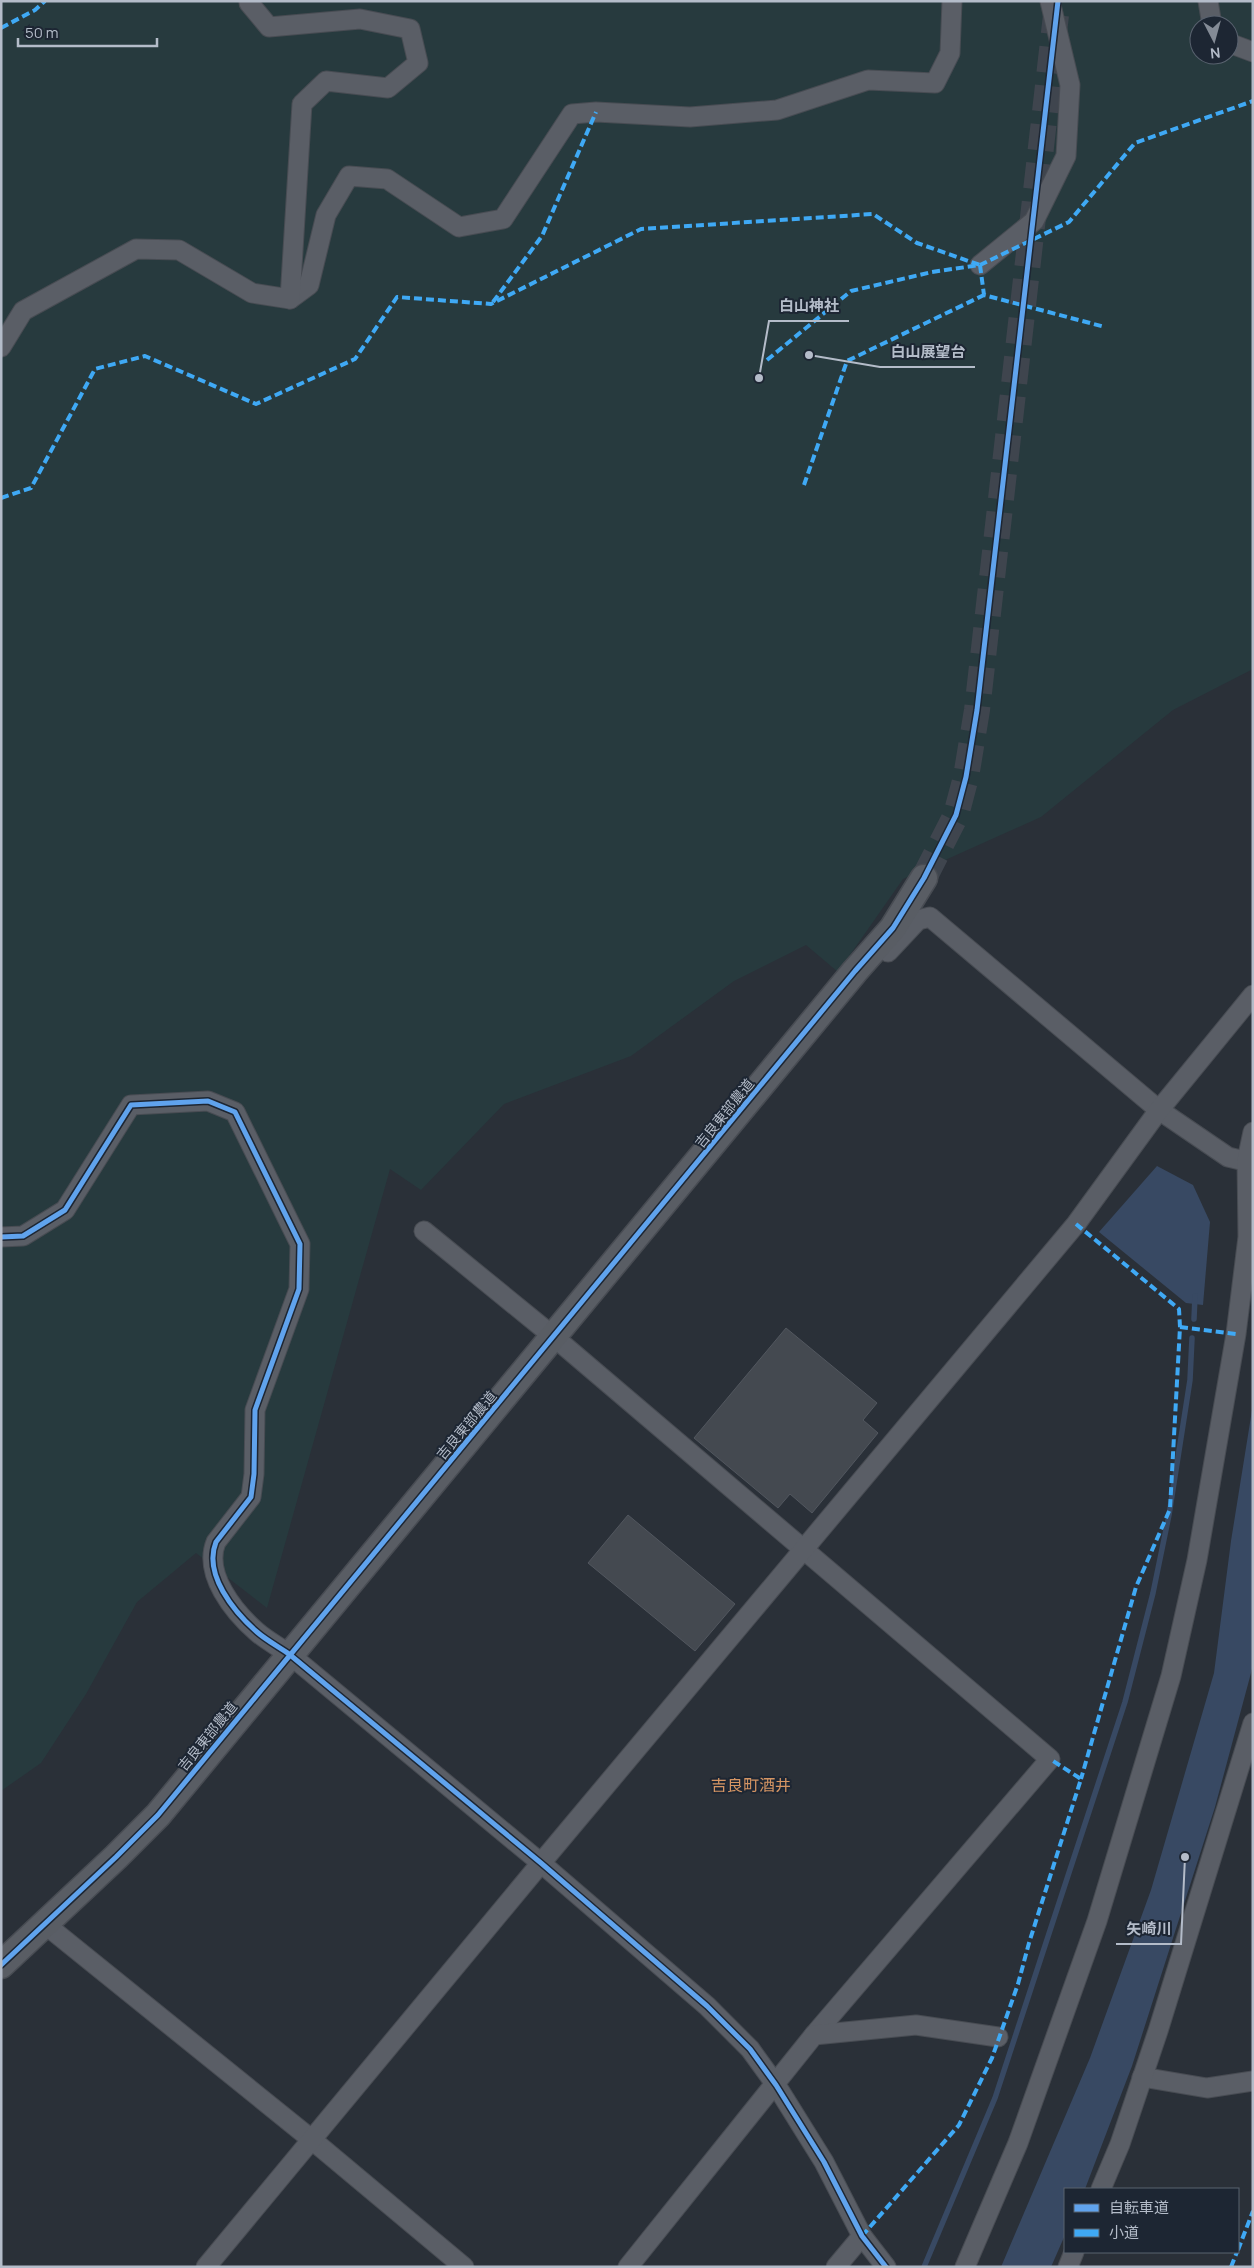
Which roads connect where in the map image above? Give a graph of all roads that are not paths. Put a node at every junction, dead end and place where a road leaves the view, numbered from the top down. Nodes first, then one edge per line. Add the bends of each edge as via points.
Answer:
1 (249, 1) edge
2 (952, 1) edge
3 (1050, 1) edge
4 (1208, 1) edge
5 (1210, 15) edge
6 (1239, 47) edge
7 (1253, 52) edge
8 (980, 265) dead end
9 (290, 299) junction
10 (1, 347) edge
11 (924, 878) tunnel mouth
12 (855, 971) junction
13 (1253, 995) edge
14 (1159, 1110) junction
15 (1253, 1132) edge
16 (1250, 1162) edge
17 (424, 1231) dead end
18 (1, 1237) edge
19 (554, 1336) junction
20 (803, 1550) junction
21 (289, 1654) junction
22 (1253, 1723) edge
23 (541, 1863) junction
24 (46, 1925) junction
25 (1, 1965) edge
26 (814, 2035) junction
27 (998, 2037) dead end
28 (1142, 2077) junction
29 (1253, 2081) edge
30 (776, 2085) junction
31 (311, 2139) junction
32 (1101, 2188) edge
33 (862, 2236) junction
34 (1074, 2253) edge
35 (206, 2267) edge
36 (464, 2267) edge
37 (628, 2267) edge
38 (836, 2267) edge
39 (886, 2267) edge
40 (965, 2267) edge
41 (1068, 2267) edge

1 - 9 street via 270,27 360,19 410,28 418,63 388,88 326,81 302,104
2 - 9 street via 950,53 935,83 868,80 776,110 690,117 596,112 572,114 503,219 459,227 387,179 349,176 326,215 308,285
3 - 8 street via 1070,85 1066,156 1034,221
4 - 5 street
6 - 7 street
9 - 10 street via 252,293 179,250 136,249 23,311
11 - 12 street, 吉良東部農道 via 893,928
12 - 14 street via 873,968 918,920 930,918
12 - 19 street, 吉良東部農道
13 - 14 street
14 - 16 street via 1228,1157
14 - 20 street via 1076,1224
15 - 16 street
16 - 40 street via 1248,1237 1236,1334 1197,1560 1170,1676 1097,1921 1018,2143
17 - 19 street
18 - 21 street via 23,1236 65,1210 131,1105 208,1101 235,1112 300,1244 299,1290 254,1410 251,1497 212,1550 214,1570 222,1591 258,1633
19 - 20 street
19 - 21 street, 吉良東部農道
20 - 23 street
20 - 26 street via 1050,1759
21 - 23 street
21 - 24 street, 吉良東部農道 via 158,1815
22 - 28 street
23 - 30 street via 707,2006 750,2049
23 - 31 street
24 - 25 street, 吉良東部農道
24 - 31 street
26 - 27 street via 916,2026
26 - 30 street
28 - 29 street via 1207,2088
28 - 32 street
30 - 33 street via 824,2162
30 - 37 street
31 - 35 street
31 - 36 street
33 - 38 street
33 - 39 street
34 - 41 street

